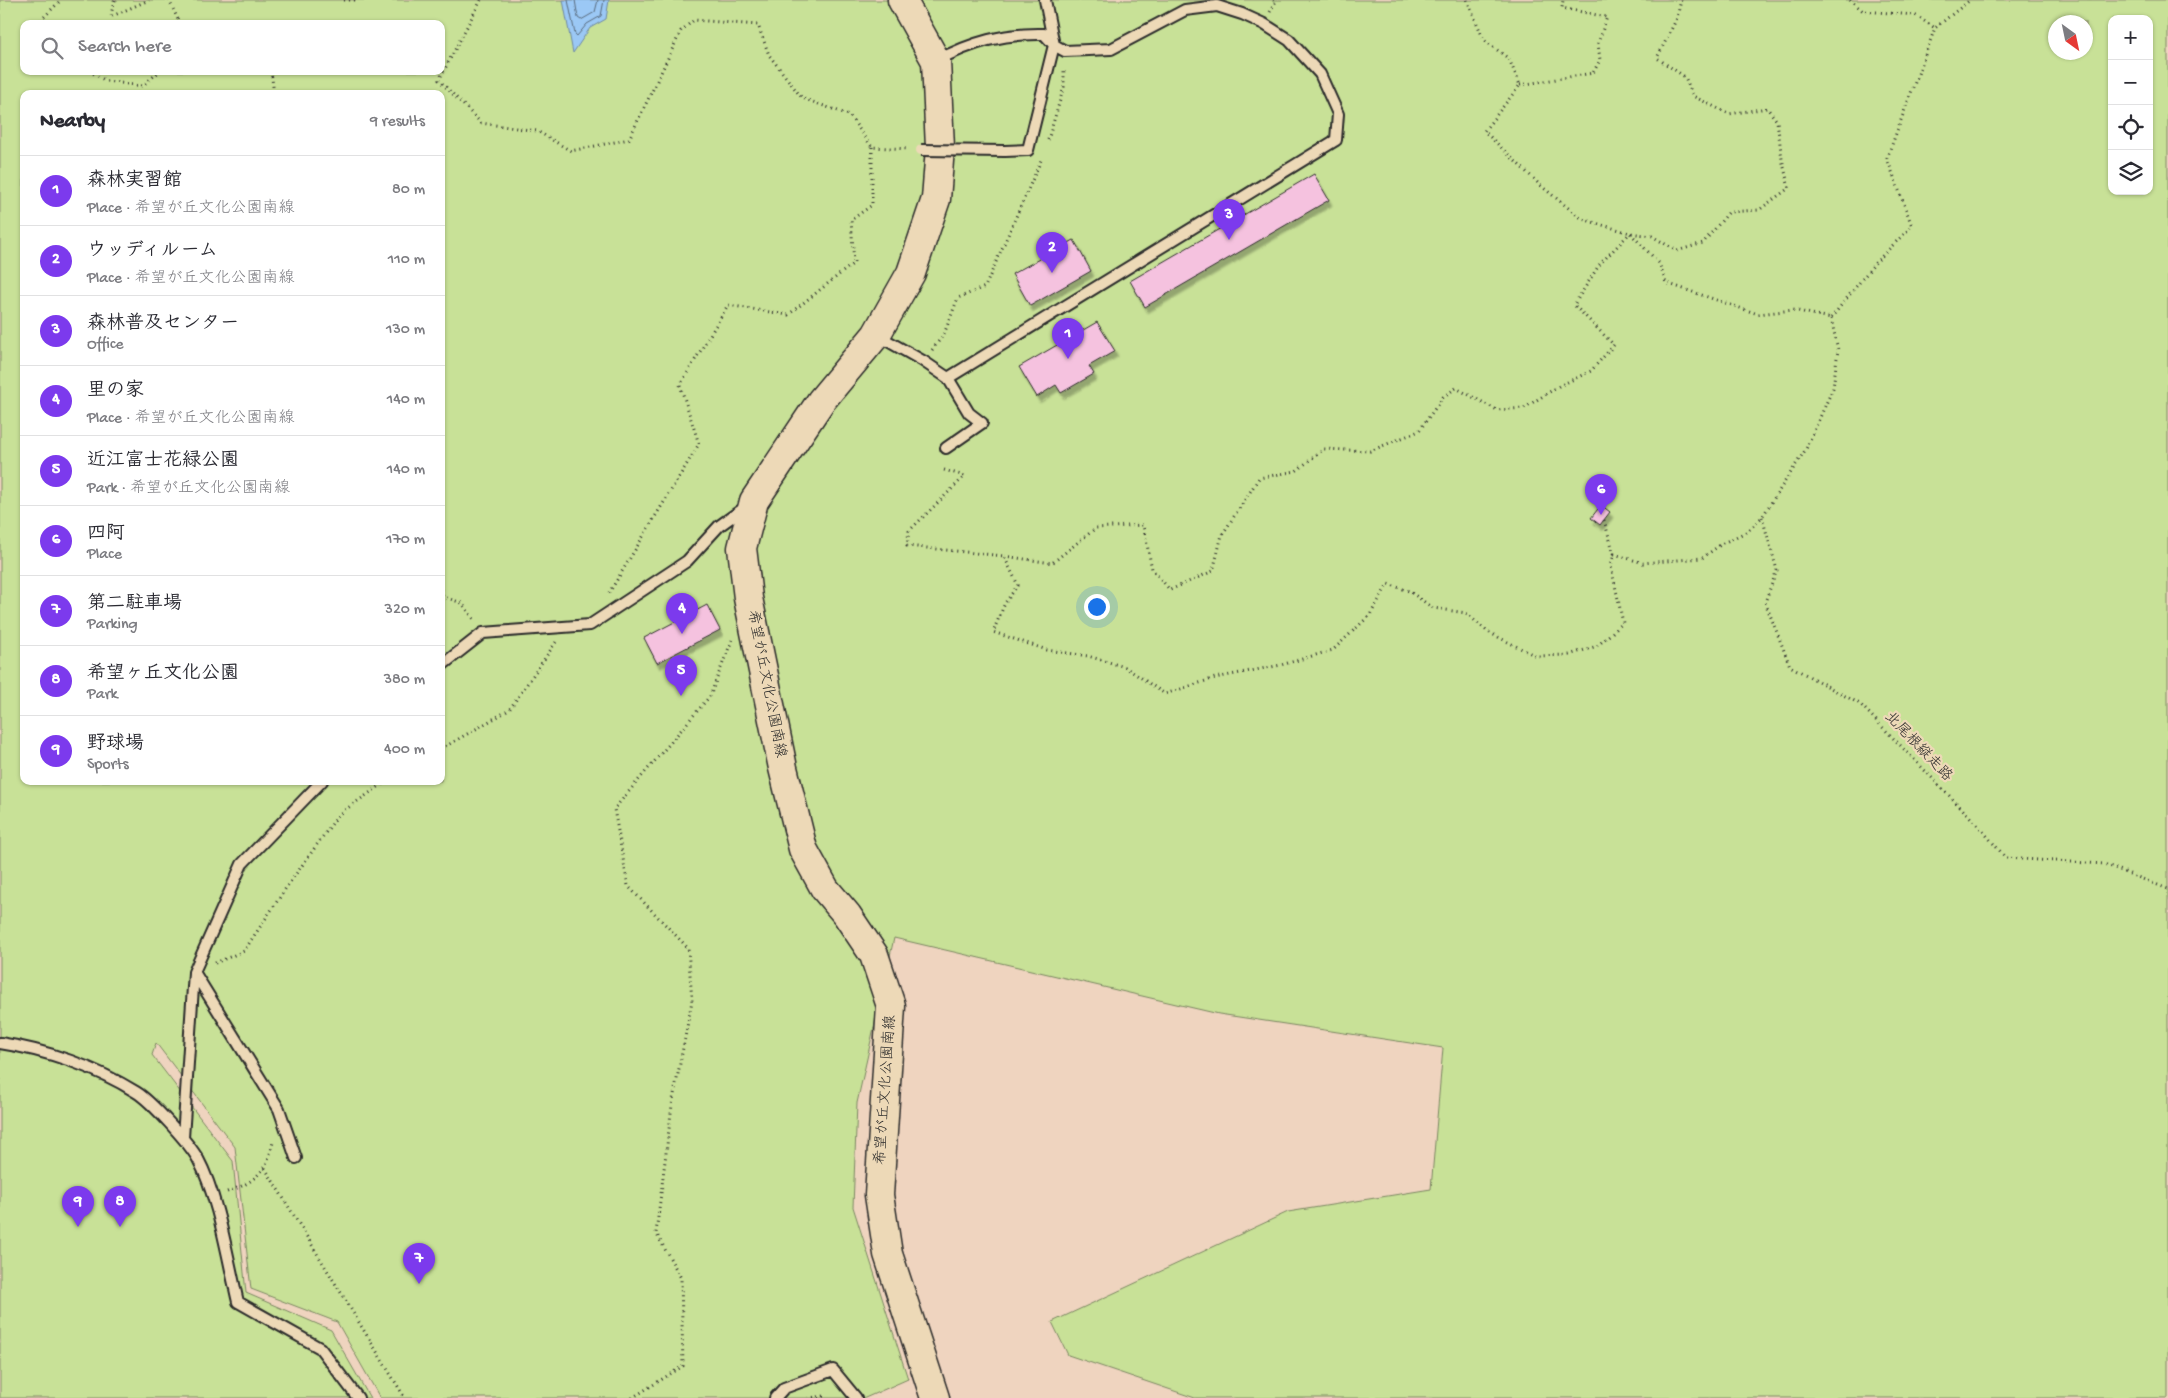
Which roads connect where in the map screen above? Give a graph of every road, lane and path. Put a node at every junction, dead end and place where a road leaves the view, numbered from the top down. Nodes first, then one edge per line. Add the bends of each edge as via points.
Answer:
1 (61, 0) edge
2 (115, 0) edge
3 (149, 0) edge
4 (169, 0) edge
5 (344, 0) edge
6 (356, 0) edge
7 (481, 0) edge
8 (902, 0) edge
9 (1045, 0) edge
10 (1467, 0) edge
11 (1563, 0) edge
12 (1681, 0) edge
13 (1850, 0) edge
14 (1970, 0) edge
15 (41, 20) edge
16 (178, 20) edge
17 (1935, 28) junction
18 (1054, 46) junction
19 (1065, 51) junction
20 (936, 61) junction
21 (445, 67) edge
22 (96, 75) edge
23 (155, 75) edge
24 (272, 75) edge
25 (441, 75) edge
26 (1520, 85) junction
27 (273, 90) edge
28 (872, 147) junction
29 (921, 150) joint
30 (1630, 233) junction
31 (1831, 318) junction
32 (876, 335) junction
33 (923, 361) junction
34 (948, 378) junction
35 (946, 448) dead end
36 (944, 470) dead end
37 (754, 500) junction
38 (1762, 517) junction
39 (1604, 520) dead end
40 (1614, 554) junction
41 (1004, 556) junction
42 (445, 597) edge
43 (590, 625) junction
44 (566, 627) junction
45 (483, 633) junction
46 (734, 634) dead end
47 (445, 663) edge
48 (445, 747) edge
49 (318, 785) edge
50 (381, 785) edge
51 (2168, 889) edge
52 (194, 972) junction
53 (0, 1043) edge
54 (279, 1109) junction
55 (183, 1138) junction
56 (296, 1158) dead end
57 (265, 1168) junction
58 (212, 1197) junction
59 (407, 1397) edge
60 (358, 1398) edge
61 (632, 1398) edge
62 (775, 1398) edge
63 (808, 1398) edge
64 (827, 1398) edge
65 (856, 1398) edge
66 (935, 1398) edge

1 - 15 path
2 - 3 path via 110,17
4 - 16 path
5 - 6 path
7 - 21 path
8 - 20 main road, 希望が丘文化公園南線
9 - 18 lane
10 - 26 path via 1484,40 1509,58
11 - 26 path via 1562,8 1607,17 1598,43 1600,60 1593,73
12 - 30 path via 1677,18 1657,58 1685,77 1693,96 1729,114 1767,108 1777,121 1789,188 1759,210 1728,212 1703,243 1677,251 1652,236
13 - 17 path via 1863,11 1915,15
14 - 17 path
17 - 31 path via 1887,158 1912,226 1876,262
18 - 19 lane
18 - 20 lane via 1044,34 996,36
18 - 29 lane, bridge via 1028,150
19 - 33 path via 1064,87 1042,158 989,279 985,287 958,298 944,334
19 - 34 lane via 1111,49 1185,10 1217,6 1264,24 1304,54 1320,74 1338,114 1336,140
20 - 32 main road, 希望が丘文化公園南線 via 940,148 936,199 911,273
22 - 23 path via 106,81 142,86
24 - 27 path
25 - 28 path via 438,80 481,123 537,131 571,151 629,139 681,31 694,20 758,25 769,55 802,98 849,115
26 - 30 path via 1484,131 1540,185 1582,219
28 - 29 path
28 - 43 path via 872,205 851,220 854,263 788,315 728,305 680,385 699,444
30 - 31 path via 1659,263 1666,283 1758,314 1793,310
30 - 41 path via 1599,265 1574,305 1614,345 1591,371 1524,408 1497,410 1456,388 1443,397 1419,431 1370,451 1324,449 1296,471 1259,478 1222,535 1213,571 1170,590 1152,569 1143,525 1096,528 1052,563
31 - 38 path via 1838,350 1833,388 1806,449
32 - 33 lane
32 - 37 main road, 希望が丘文化公園南線 via 821,401
33 - 34 lane
34 - 35 lane via 970,413 982,424
36 - 41 path via 965,476 909,530 907,546
37 - 43 lane via 719,526 687,561
37 - 66 main road, 希望が丘文化公園南線 via 742,548 748,598 803,849 825,889 874,954 891,1006 879,1195 888,1254
38 - 40 path via 1748,531 1702,558 1643,563
38 - 51 path, 北尾根縦走路 via 1776,570 1765,602 1790,666 1860,704 2006,858 2104,864
39 - 40 path
40 - 41 path via 1611,566 1623,623 1597,646 1569,655 1536,656 1488,632 1466,613 1434,608 1409,591 1388,584 1370,615 1333,650 1281,666 1215,678 1165,694 1126,667 1088,656 1046,650 992,632 1005,603 1018,585
42 - 45 path via 462,603
43 - 44 lane
44 - 45 lane
44 - 48 path via 509,710
45 - 47 lane
46 - 61 path via 710,696 614,809 628,886 688,948 692,1001 672,1106 656,1233 681,1278 683,1366
49 - 52 lane via 242,864
50 - 52 path via 339,814 244,951
52 - 54 lane
52 - 55 lane
53 - 55 lane via 40,1050 137,1093
54 - 56 lane
54 - 57 path
55 - 58 lane via 198,1160
57 - 58 path via 249,1184
57 - 59 path
58 - 60 lane via 238,1302 320,1348
62 - 65 lane via 784,1388 833,1370
63 - 64 path

